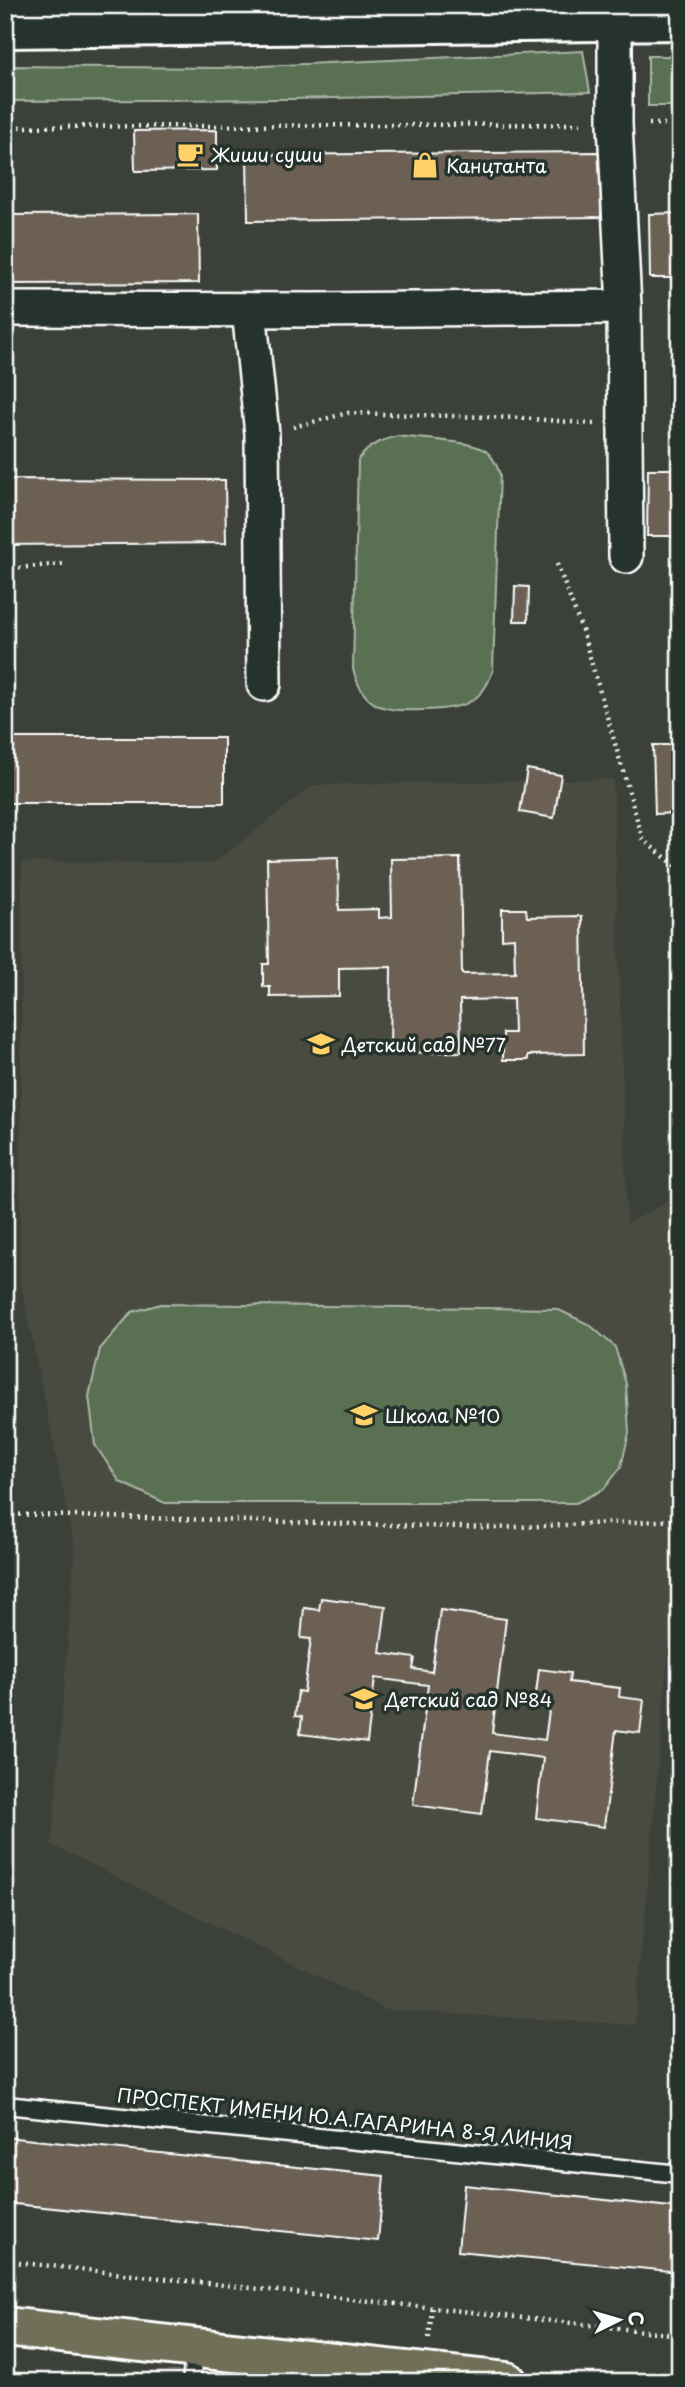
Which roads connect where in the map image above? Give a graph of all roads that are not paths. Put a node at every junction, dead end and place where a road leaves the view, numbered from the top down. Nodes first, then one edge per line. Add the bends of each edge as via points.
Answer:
1 (283, 15) edge
2 (615, 19) junction
3 (680, 20) edge
4 (5, 28) edge
5 (624, 307) junction
6 (5, 309) edge
7 (249, 310) junction
8 (626, 556) dead end
9 (264, 684) dead end
10 (5, 2105) edge
11 (680, 2174) edge
12 (5, 2327) edge
13 (193, 2365) edge
14 (507, 2382) edge

1 - 2 main road
1 - 4 main road
2 - 3 main road
2 - 5 street
5 - 7 street
5 - 8 street
6 - 7 street
7 - 9 street via 262,434
10 - 11 lane, ПРОСПЕКТ ИМЕНИ Ю.А.ГАГАРИНА 8-Я ЛИНИЯ
12 - 13 main road
13 - 14 main road

